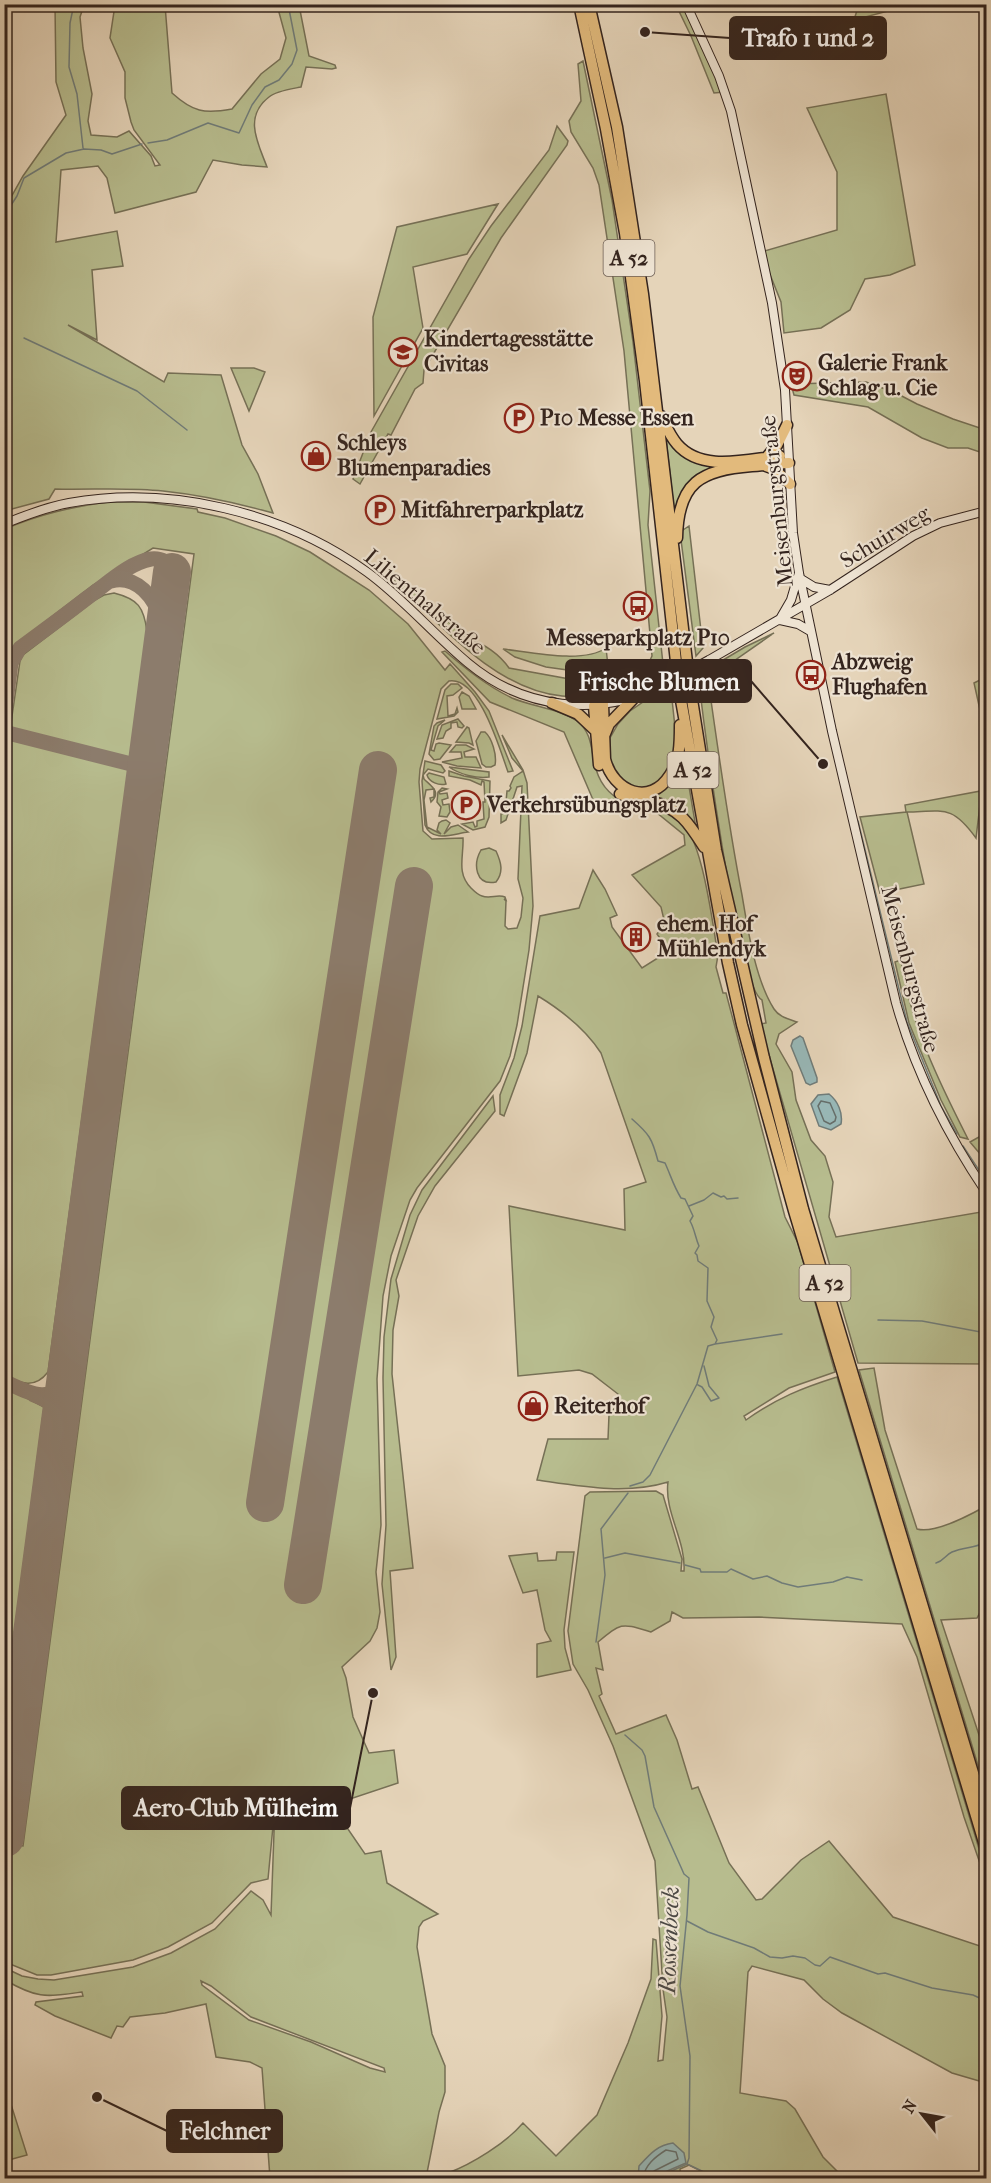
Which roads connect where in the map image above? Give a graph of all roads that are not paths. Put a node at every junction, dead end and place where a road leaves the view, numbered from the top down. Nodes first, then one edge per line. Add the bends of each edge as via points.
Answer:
1 (579, 4) edge
2 (589, 4) edge
3 (686, 4) edge
4 (658, 410) junction
5 (787, 425) junction
6 (789, 459) junction
7 (765, 461) junction
8 (790, 484) junction
9 (987, 512) edge
10 (4, 524) edge
11 (676, 574) junction
12 (800, 576) junction
13 (830, 590) junction
14 (806, 605) junction
15 (780, 620) junction
16 (810, 631) junction
17 (679, 689) junction
18 (633, 699) junction
19 (552, 703) junction
20 (598, 705) junction
21 (599, 733) junction
22 (707, 852) junction
23 (987, 1192) edge
24 (987, 1816) edge
25 (987, 1849) edge

1 - 17 highway, A 52 via 633,284
2 - 4 highway, A 52 via 617,128
3 - 5 main road, Meisenburgstraße via 719,76 736,130 772,303
4 - 7 highway via 676,443 697,458
4 - 11 highway, A 52
5 - 6 main road, Meisenburgstraße
5 - 7 highway
6 - 7 highway
6 - 8 main road, Meisenburgstraße
7 - 8 highway
7 - 11 highway via 717,471 688,490 678,518
8 - 12 main road, Meisenburgstraße
9 - 13 main road, Schuirweg via 923,531
10 - 19 main road, Lilienthalstraße via 48,508 108,498 182,501 260,518 310,539 366,571 488,677 530,698
11 - 24 highway, A 52 via 716,850 764,1058 803,1209
12 - 13 main road via 814,587
12 - 14 main road, Meisenburgstraße
12 - 15 main road
13 - 14 main road, Schuirweg
14 - 15 main road, Lilienthalstraße
14 - 16 main road, Meisenburgstraße
15 - 16 main road
15 - 18 main road, Lilienthalstraße, bridge
16 - 23 main road, Meisenburgstraße via 905,1035 934,1105
17 - 21 highway via 680,746 674,767 662,784 652,790 632,792 617,784 607,768
17 - 22 highway, A 52
18 - 20 main road, Lilienthalstraße
18 - 21 highway
19 - 20 main road, Lilienthalstraße
19 - 21 highway via 578,714
20 - 21 highway
21 - 22 highway via 601,771 610,786 626,797 663,805 678,813
22 - 25 highway, A 52 via 728,963 771,1131

